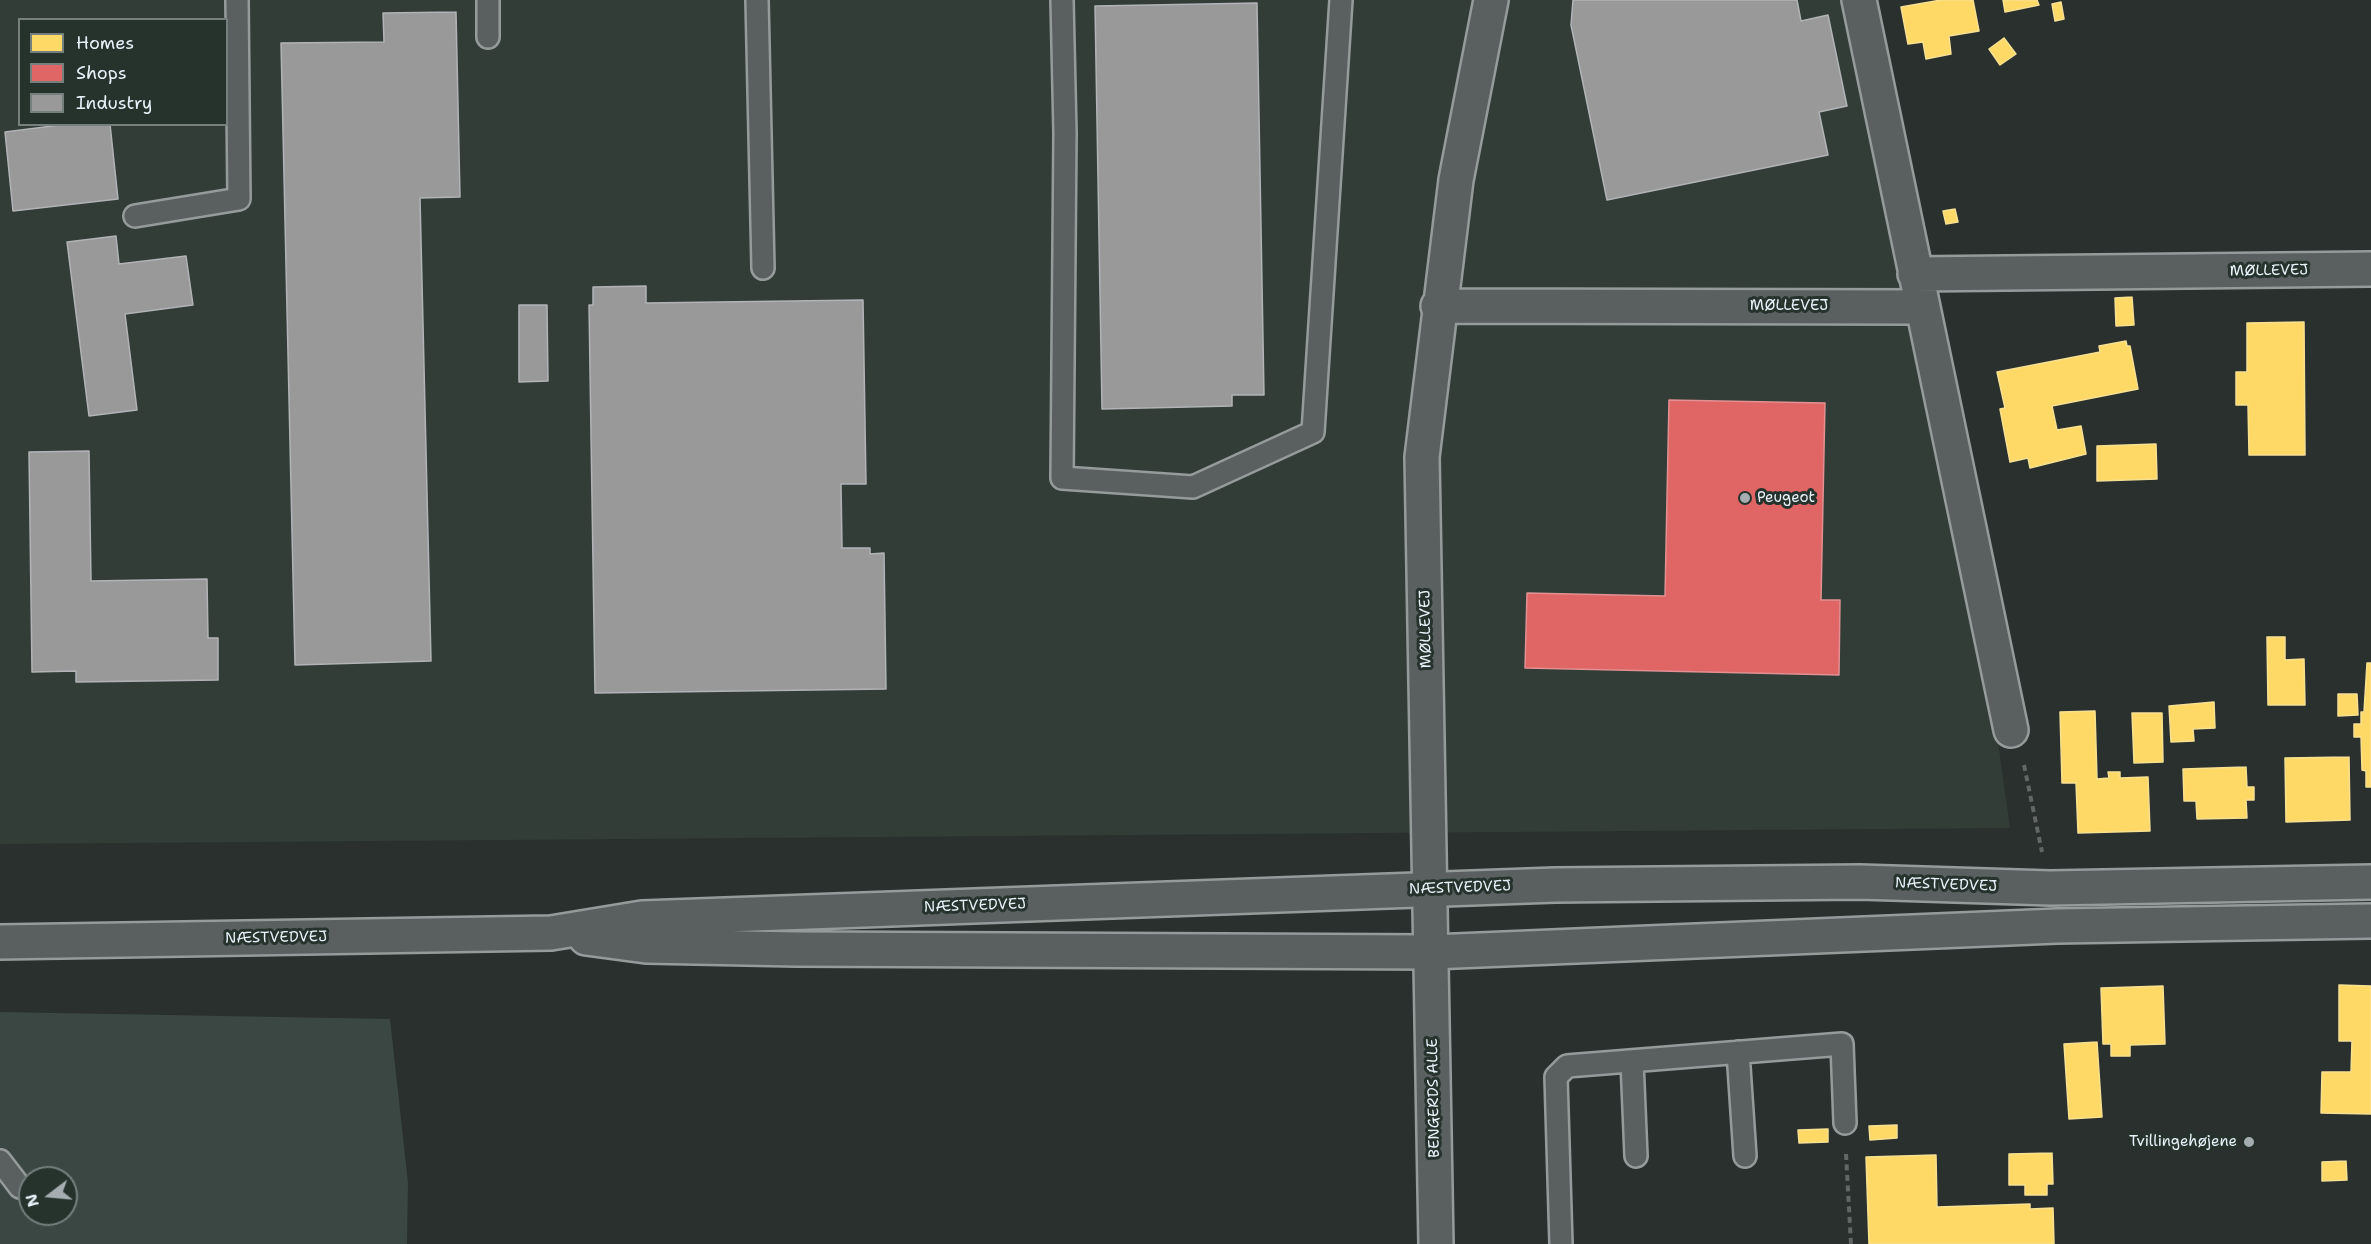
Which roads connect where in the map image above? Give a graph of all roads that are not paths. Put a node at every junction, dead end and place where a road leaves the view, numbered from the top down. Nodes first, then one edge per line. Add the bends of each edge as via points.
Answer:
1 (237, 0) edge
2 (488, 0) edge
3 (757, 0) edge
4 (1062, 0) edge
5 (1341, 0) edge
6 (1491, 0) edge
7 (1859, 0) edge
8 (488, 37) dead end
9 (135, 216) dead end
10 (763, 268) dead end
11 (2371, 269) edge
12 (1915, 274) junction
13 (1438, 306) junction
14 (1923, 307) junction
15 (2011, 730) road end
16 (2371, 882) edge
17 (1431, 889) junction
18 (2371, 921) edge
19 (551, 933) junction
20 (0, 942) edge
21 (1432, 952) junction
22 (1738, 1052) junction
23 (1632, 1061) junction
24 (1845, 1123) road end
25 (1636, 1156) dead end
26 (1744, 1156) dead end
27 (0, 1161) edge
28 (18, 1184) edge
29 (1436, 1244) edge
30 (1561, 1244) edge

1 - 9 lane via 239,199
2 - 8 lane
3 - 10 lane
4 - 5 lane via 1062,478 1193,487 1313,432
6 - 13 main road, MØLLEVEJ via 1456,180
7 - 12 main road
11 - 12 main road, MØLLEVEJ
12 - 14 main road
13 - 14 main road, MØLLEVEJ
13 - 17 main road, MØLLEVEJ via 1422,457
14 - 15 main road
16 - 17 main road, NÆSTVEDVEJ via 2050,888 1848,882
17 - 19 main road, NÆSTVEDVEJ via 642,918
17 - 21 main road, MØLLEVEJ
18 - 21 main road, NÆSTVEDVEJ via 2057,926
19 - 20 main road, NÆSTVEDVEJ
19 - 21 main road, NÆSTVEDVEJ via 658,946
21 - 29 main road, BENGERDS ALLE
22 - 23 lane
22 - 24 lane via 1842,1044
22 - 26 lane
23 - 25 lane
23 - 30 lane via 1567,1066 1556,1077
27 - 28 lane

